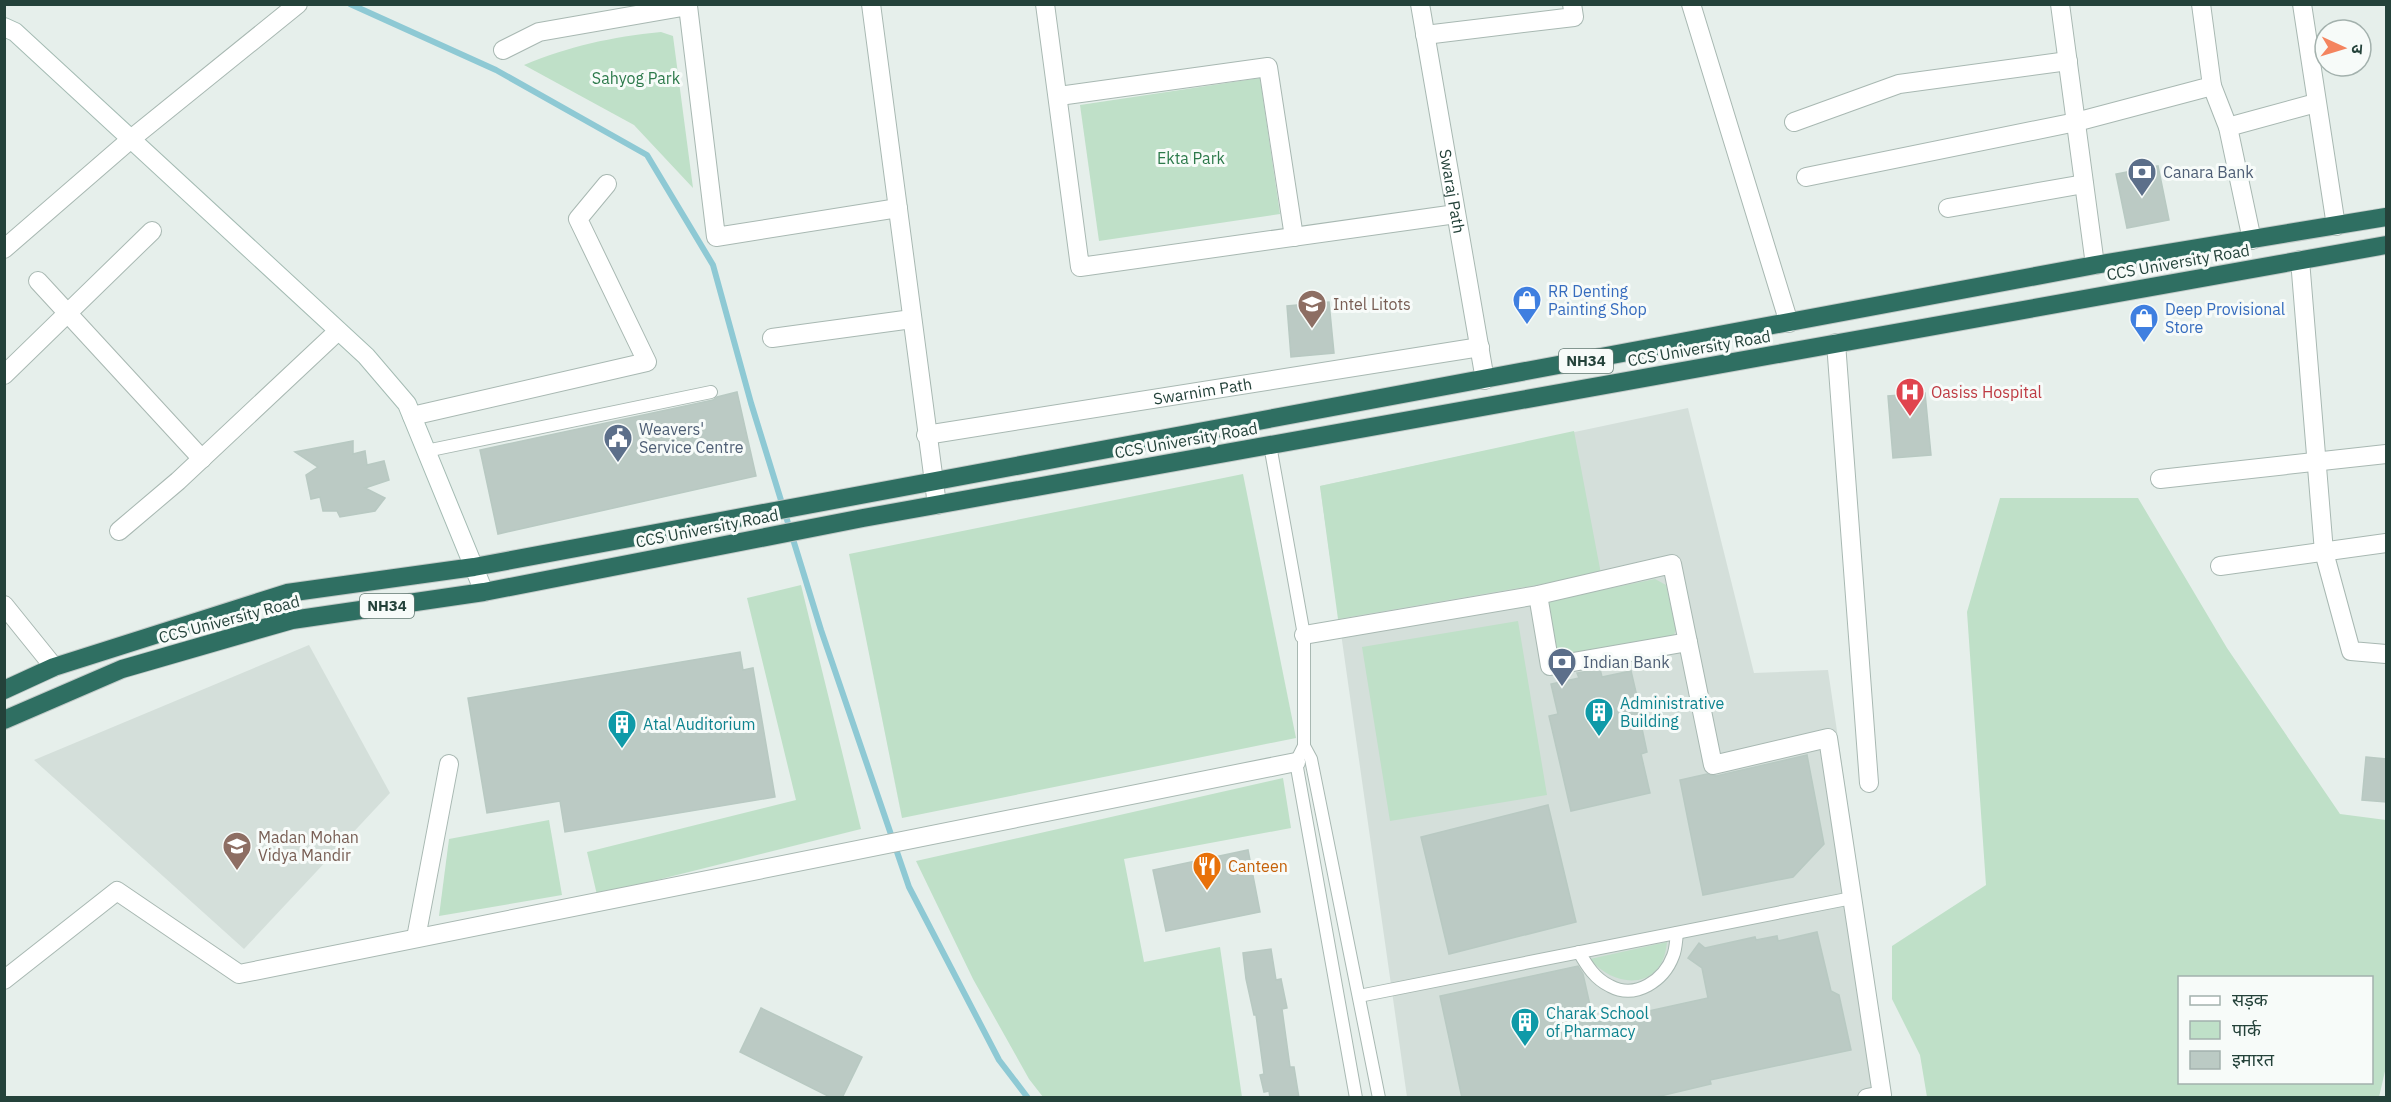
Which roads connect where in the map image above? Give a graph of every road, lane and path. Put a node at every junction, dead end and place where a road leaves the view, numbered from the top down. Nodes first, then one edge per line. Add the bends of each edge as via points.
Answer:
1 (298, 4) edge
2 (871, 4) edge
3 (1046, 4) edge
4 (1420, 4) edge
5 (1572, 4) edge
6 (1690, 4) edge
7 (2060, 4) edge
8 (2200, 4) edge
9 (2302, 4) edge
10 (688, 5) edge
11 (4, 27) edge
12 (1425, 35) junction
13 (503, 50) dead end
14 (2068, 61) junction
15 (2212, 86) junction
16 (1059, 96) junction
17 (2316, 103) junction
18 (1794, 122) dead end
19 (2076, 122) junction
20 (2228, 127) junction
21 (131, 139) junction
22 (1806, 177) dead end
23 (607, 184) dead end
24 (2084, 184) junction
25 (897, 208) junction
26 (1948, 208) dead end
27 (1456, 214) junction
28 (2386, 217) edge
29 (2336, 226) junction
30 (152, 231) dead end
31 (1294, 237) junction
32 (2252, 240) junction
33 (2386, 245) edge
34 (4, 249) edge
35 (2300, 260) junction
36 (2095, 265) junction
37 (38, 281) dead end
38 (68, 313) junction
39 (912, 319) junction
40 (1789, 323) junction
41 (338, 331) junction
42 (772, 338) dead end
43 (1836, 343) junction
44 (1480, 346) junction
45 (4, 375) edge
46 (1485, 380) junction
47 (711, 392) dead end
48 (412, 416) junction
49 (926, 435) junction
50 (1270, 445) junction
51 (426, 451) junction
52 (2386, 454) edge
53 (202, 459) junction
54 (2316, 460) junction
55 (2160, 479) dead end
56 (934, 482) junction
57 (937, 505) junction
58 (119, 531) dead end
59 (2386, 543) edge
60 (2324, 552) junction
61 (2220, 566) dead end
62 (474, 567) junction
63 (484, 592) junction
64 (1538, 595) junction
65 (4, 605) edge
66 (1305, 635) junction
67 (1688, 642) junction
68 (2386, 654) edge
69 (54, 667) junction
70 (4, 690) edge
71 (4, 720) edge
72 (1300, 754) junction
73 (449, 764) dead end
74 (1869, 783) dead end
75 (1852, 898) junction
76 (1677, 933) junction
77 (416, 938) junction
78 (1579, 952) junction
79 (4, 980) edge
80 (1359, 996) junction
81 (1356, 1098) edge
82 (1379, 1098) edge
83 (1867, 1098) edge

1 - 21 street
2 - 25 street
3 - 16 street
4 - 12 street, Swaraj Path
5 - 12 street via 1574,17
6 - 40 street
7 - 14 street
8 - 15 street
9 - 17 street
10 - 13 street via 540,32
10 - 25 street via 716,237
11 - 21 street via 15,32
12 - 27 street, Swaraj Path
14 - 18 street via 1899,84
14 - 19 street
15 - 19 street
15 - 20 street
16 - 31 street via 1268,67
16 - 31 street via 1080,267
17 - 20 street
17 - 29 street
19 - 22 street
19 - 24 street
20 - 32 street
21 - 34 street
21 - 41 street
23 - 48 street via 578,219 646,362
24 - 26 street
24 - 36 street
25 - 39 street
27 - 31 street
27 - 44 street, Swaraj Path
28 - 29 highway, CCS University Road / NH34
29 - 32 highway, CCS University Road / NH34
30 - 38 street
32 - 36 highway, CCS University Road / NH34
33 - 35 highway, CCS University Road / NH34
35 - 43 highway, CCS University Road / NH34
35 - 54 street
36 - 40 highway, CCS University Road / NH34
37 - 38 street
38 - 45 street
38 - 53 street
39 - 42 street
39 - 49 street
40 - 46 highway, CCS University Road / NH34
41 - 48 street via 380,372 407,404
41 - 53 street
43 - 50 highway, CCS University Road / NH34
43 - 74 street
44 - 46 street, Swaraj Path
44 - 49 street, Swarnim Path
46 - 56 highway, CCS University Road / NH34
47 - 51 lane
48 - 51 street
49 - 56 street
50 - 57 highway, CCS University Road / NH34
50 - 66 lane
51 - 62 street
52 - 54 street
53 - 58 street
54 - 55 street
54 - 60 street
56 - 57 street
56 - 62 highway, CCS University Road / NH34
57 - 63 highway, CCS University Road / NH34
59 - 60 street
60 - 61 street
60 - 68 street via 2351,651
62 - 63 street
62 - 69 highway, CCS University Road / NH34 via 287,593
63 - 71 highway, CCS University Road / NH34 via 292,620 122,669
64 - 66 street
64 - 67 street via 1550,666
64 - 67 street via 1672,564
65 - 69 street
66 - 72 lane
67 - 75 street via 1713,765 1828,738
69 - 70 highway, CCS University Road / NH34
72 - 77 street
72 - 80 lane via 1311,759
72 - 81 lane
73 - 77 street
75 - 76 lane
75 - 83 street via 1882,1095
76 - 78 lane
76 - 78 lane via 1674,954 1664,974 1650,985 1631,991 1611,987 1590,971
77 - 79 street via 239,974 117,891
78 - 80 lane
80 - 82 lane

